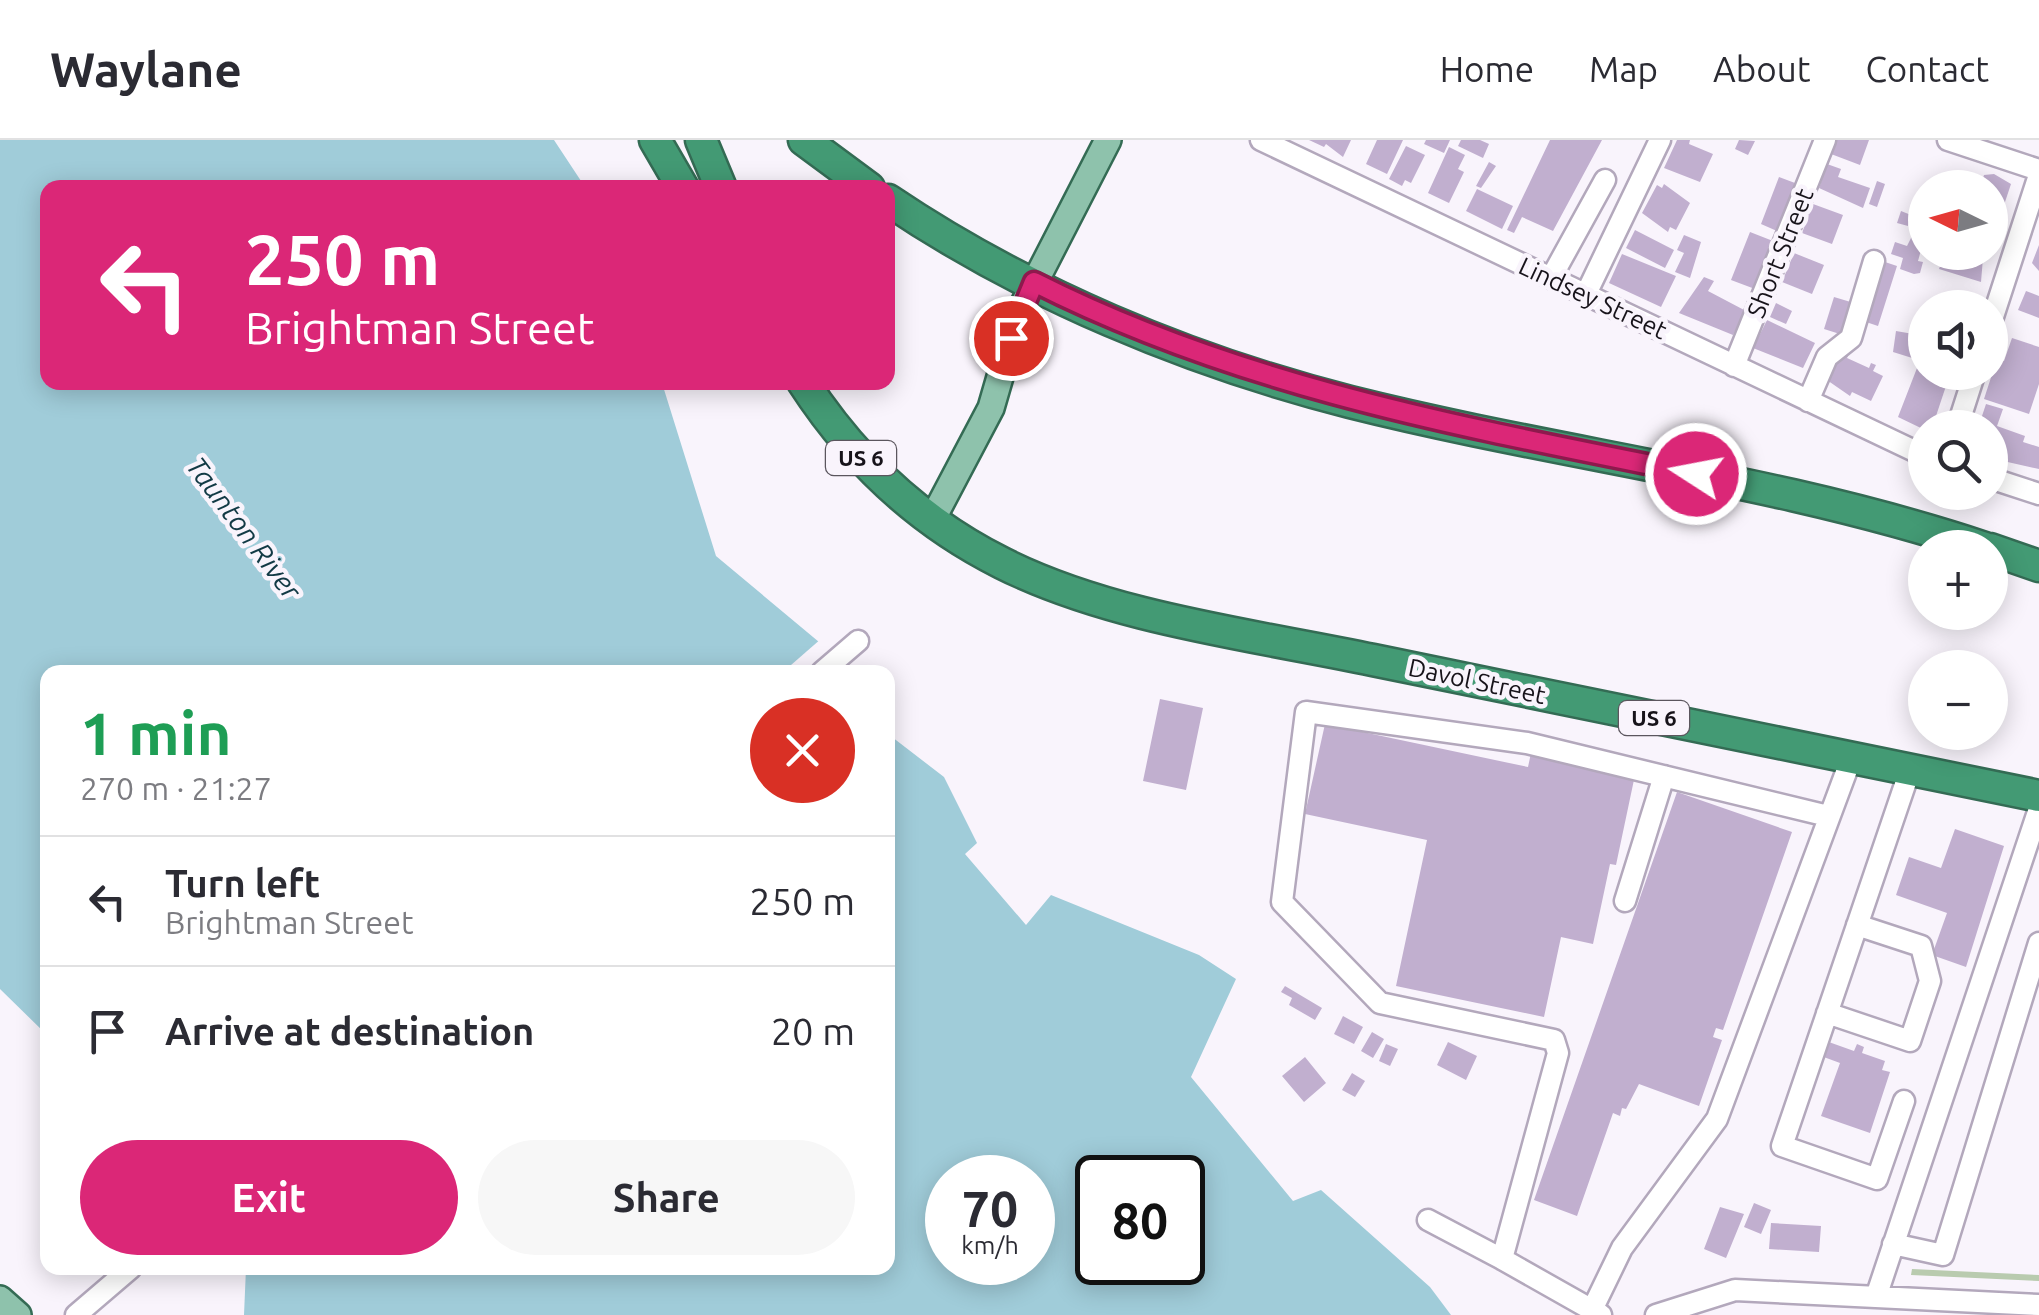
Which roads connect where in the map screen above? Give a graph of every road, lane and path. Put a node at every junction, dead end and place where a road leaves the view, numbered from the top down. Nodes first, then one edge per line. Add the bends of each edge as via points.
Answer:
1 (654, 140) edge
2 (701, 140) edge
3 (804, 140) edge
4 (1108, 140) edge
5 (1261, 140) edge
6 (1660, 140) edge
7 (1825, 140) edge
8 (1948, 140) edge
9 (2039, 173) edge
10 (678, 180) edge
11 (718, 180) edge
12 (858, 180) edge
13 (1605, 180) dead end
14 (895, 204) edge
15 (1595, 206) junction
16 (1622, 220) junction
17 (1874, 260) dead end
18 (1551, 278) junction
19 (1034, 282) junction
20 (2002, 290) edge
21 (1586, 294) junction
22 (1734, 366) junction
23 (809, 390) edge
24 (1808, 401) junction
25 (1908, 448) edge
26 (2008, 484) edge
27 (2039, 494) edge
28 (932, 520) junction
29 (1925, 530) edge
30 (2008, 555) edge
31 (2039, 566) edge
32 (858, 641) dead end
33 (830, 665) edge
34 (1852, 759) junction
35 (1910, 770) junction
36 (1664, 776) junction
37 (2039, 796) edge
38 (2039, 809) edge
39 (1828, 816) junction
40 (1625, 901) dead end
41 (1857, 925) junction
42 (2039, 943) edge
43 (1828, 1012) junction
44 (1904, 1102) dead end
45 (1428, 1220) dead end
46 (1893, 1244) junction
47 (1502, 1259) junction
48 (122, 1275) edge
49 (1876, 1296) junction
50 (0, 1298) edge
51 (2039, 1304) edge
52 (1596, 1312) edge
53 (18, 1315) edge
54 (76, 1315) edge
55 (1656, 1315) edge

1 - 10 highway
2 - 11 highway
3 - 12 highway
4 - 19 main road
5 - 18 street, Lindsey Street
6 - 16 street
7 - 22 street, Short Street
8 - 9 street
9 - 20 street
13 - 15 street
14 - 19 highway
15 - 16 street
15 - 18 street
16 - 21 street
17 - 24 street via 1850,338 1827,357
18 - 21 street, Lindsey Street
19 - 28 main road via 991,408
19 - 29 highway via 1174,346 1332,397 1808,496
21 - 22 street, Lindsey Street
22 - 24 street, Lindsey Street
23 - 28 highway, US 6 via 874,472
24 - 25 street, Lindsey Street
26 - 27 street
28 - 34 highway, Davol Street / US 6 via 1012,568 1109,602
30 - 31 highway
32 - 33 street
34 - 35 highway, Davol Street / US 6
34 - 39 street
35 - 37 highway, Davol Street / US 6
35 - 41 street
36 - 39 street
36 - 40 street
36 - 47 street via 1527,743 1306,712 1282,902 1380,1002 1554,1040 1558,1053
38 - 46 street
39 - 52 street via 1717,1119 1622,1248
41 - 43 street
41 - 43 street via 1922,946 1930,981 1915,1026 1910,1040
42 - 46 street via 1943,1255
43 - 44 street via 1782,1146 1877,1179
45 - 47 street
46 - 49 street
47 - 52 street
48 - 54 street
49 - 51 street
49 - 55 street via 1735,1290
50 - 53 main road

